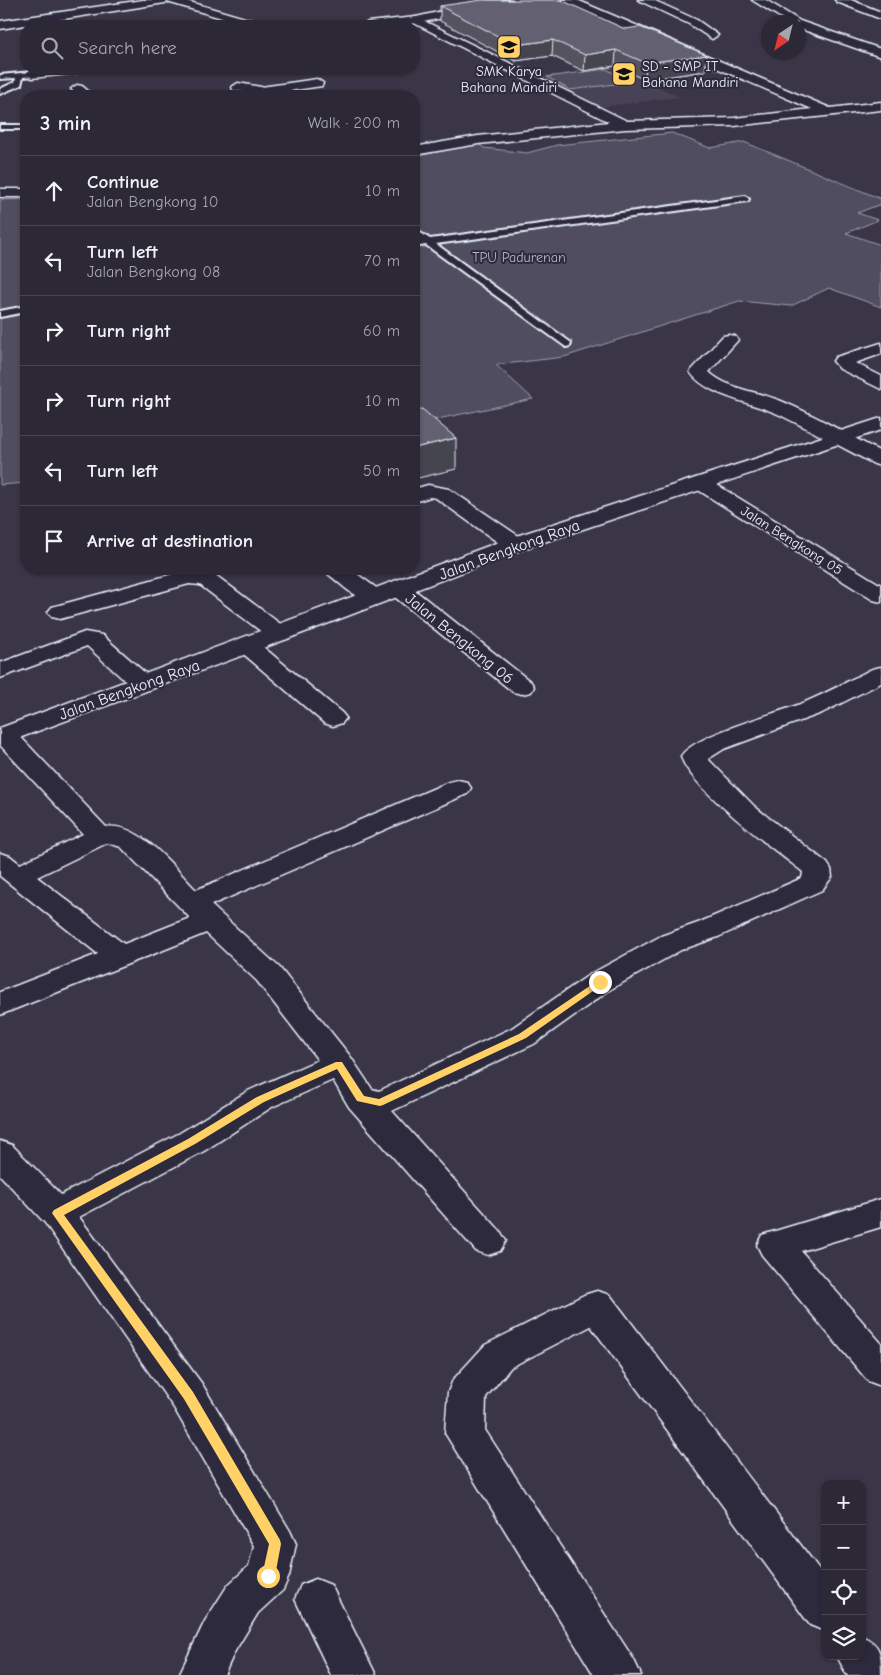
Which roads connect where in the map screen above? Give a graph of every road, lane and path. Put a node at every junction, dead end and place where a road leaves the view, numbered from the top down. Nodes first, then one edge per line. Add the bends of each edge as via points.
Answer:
1 (140, 0) edge
2 (165, 0) edge
3 (171, 0) edge
4 (506, 0) edge
5 (567, 0) edge
6 (644, 0) edge
7 (758, 0) edge
8 (841, 0) edge
9 (112, 6) junction
10 (783, 15) edge
11 (881, 16) edge
12 (138, 17) dead end
13 (29, 20) edge
14 (240, 20) edge
15 (416, 20) edge
16 (0, 21) edge
17 (20, 22) edge
18 (420, 22) edge
19 (0, 25) edge
20 (806, 27) edge
21 (712, 35) dead end
22 (879, 51) edge
23 (26, 75) joint
24 (303, 75) edge
25 (0, 77) edge
26 (238, 87) dead end
27 (264, 90) edge
28 (264, 90) edge
29 (0, 92) edge
30 (881, 106) edge
31 (828, 112) junction
32 (626, 125) junction
33 (0, 127) edge
34 (20, 127) edge
35 (420, 147) edge
36 (0, 194) edge
37 (20, 194) edge
38 (745, 199) dead end
39 (420, 236) edge
40 (429, 242) junction
41 (420, 243) edge
42 (20, 310) edge
43 (0, 314) edge
44 (729, 340) dead end
45 (566, 344) dead end
46 (877, 353) edge
47 (881, 383) edge
48 (881, 424) edge
49 (839, 438) junction
50 (881, 460) edge
51 (702, 484) junction
52 (420, 494) edge
53 (515, 544) junction
54 (344, 575) edge
55 (399, 589) junction
56 (881, 595) edge
57 (374, 596) junction
58 (60, 612) dead end
59 (279, 634) junction
60 (248, 646) junction
61 (0, 671) edge
62 (881, 674) edge
63 (143, 684) junction
64 (522, 687) dead end
65 (333, 718) dead end
66 (2, 736) edge
67 (458, 788) dead end
68 (100, 836) junction
69 (8, 869) edge
70 (201, 912) junction
71 (120, 956) junction
72 (0, 1004) edge
73 (339, 1064) junction
74 (361, 1099) junction
75 (0, 1154) edge
76 (58, 1213) junction
77 (881, 1213) edge
78 (488, 1241) dead end
79 (881, 1370) edge
80 (316, 1599) dead end
81 (821, 1606) edge
82 (862, 1660) edge
83 (201, 1675) edge
84 (354, 1675) edge
85 (619, 1675) edge
86 (873, 1675) edge

1 - 9 street
2 - 9 street
3 - 14 street
4 - 15 street
5 - 31 street
6 - 21 street via 693,22
7 - 10 street
8 - 11 street
9 - 12 street
9 - 13 street
9 - 16 street
17 - 19 street
18 - 32 street
20 - 22 street
23 - 25 lane
23 - 29 lane via 16,86
24 - 27 street via 322,86
26 - 28 street
30 - 31 street
31 - 32 street via 734,122
32 - 35 street
33 - 34 lane
36 - 37 street
38 - 40 lane
39 - 40 lane
40 - 41 lane
40 - 45 lane
42 - 43 lane
44 - 49 street via 699,372 708,383 774,404
46 - 47 street via 842,361
48 - 49 street, Jalan Bengkong Raya
49 - 50 street
49 - 51 street, Jalan Bengkong Raya
51 - 53 street, Jalan Bengkong Raya
51 - 56 street, Jalan Bengkong 05
52 - 53 street via 428,491 442,494
53 - 55 street, Jalan Bengkong Raya
54 - 57 street
55 - 57 street, Jalan Bengkong Raya
55 - 64 street, Jalan Bengkong 06
57 - 59 street, Jalan Bengkong Raya
58 - 59 street via 198,577 206,579
59 - 60 street, Jalan Bengkong Raya
60 - 63 street, Jalan Bengkong Raya
60 - 65 street
61 - 63 street via 85,638 94,640
62 - 74 street via 813,708 715,744 694,756 696,764 745,813 817,869 818,877 812,884 671,943 600,982 523,1036 389,1100 380,1103
63 - 66 street, Jalan Bengkong Raya
66 - 68 street
67 - 70 street
68 - 69 street
68 - 70 street via 114,834 131,841
69 - 71 street
70 - 71 street
70 - 73 street via 268,974
71 - 72 street
73 - 74 street
73 - 76 street via 260,1099 192,1142
74 - 78 street
75 - 76 street
76 - 83 street via 188,1396 275,1544 268,1576 243,1599
77 - 79 street via 775,1245
80 - 84 street
81 - 85 street via 596,1306 498,1356 467,1392 465,1433
82 - 86 street

